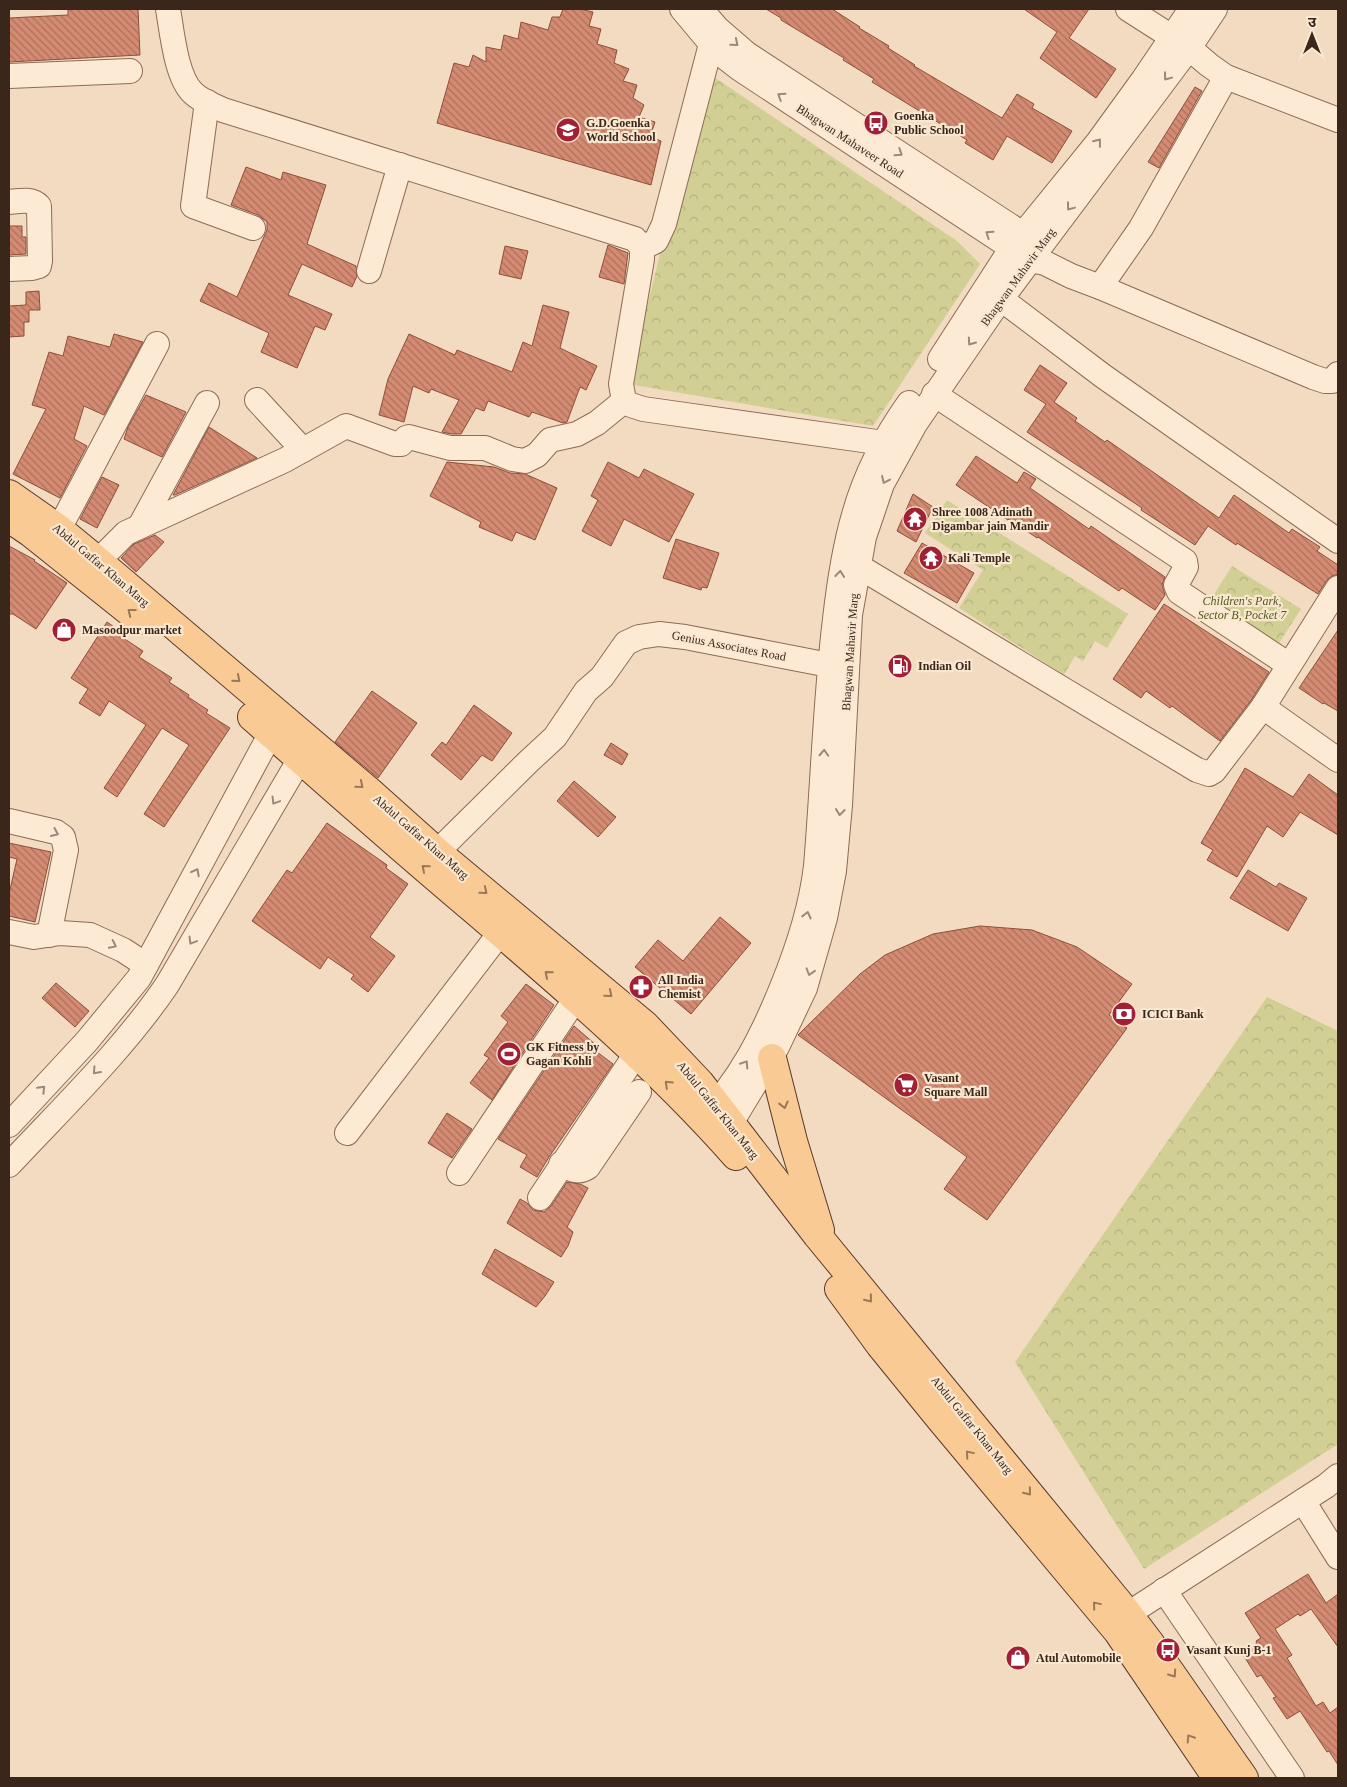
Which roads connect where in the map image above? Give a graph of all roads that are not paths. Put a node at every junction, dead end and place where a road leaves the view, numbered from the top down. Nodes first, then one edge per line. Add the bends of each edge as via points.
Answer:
1 (168, 9) edge
2 (682, 9) edge
3 (701, 9) edge
4 (1128, 9) edge
5 (1191, 9) edge
6 (1215, 9) edge
7 (1180, 42) junction
8 (711, 44) junction
9 (130, 72) dead end
10 (9, 76) edge
11 (1226, 77) junction
12 (207, 102) junction
13 (1338, 120) edge
14 (400, 165) junction
15 (9, 202) edge
16 (253, 228) dead end
17 (1026, 247) junction
18 (642, 248) junction
19 (9, 269) edge
20 (369, 271) dead end
21 (1100, 287) junction
22 (1001, 299) junction
23 (157, 344) dead end
24 (1338, 374) edge
25 (934, 394) junction
26 (257, 400) dead end
27 (624, 401) junction
28 (207, 403) dead end
29 (884, 443) junction
30 (303, 450) junction
31 (9, 494) edge
32 (9, 518) edge
33 (140, 526) junction
34 (58, 529) junction
35 (1338, 541) edge
36 (98, 561) junction
37 (858, 566) junction
38 (1338, 588) edge
39 (838, 664) junction
40 (1289, 665) junction
41 (1263, 706) junction
42 (271, 733) junction
43 (300, 759) junction
44 (1338, 760) edge
45 (9, 821) edge
46 (437, 852) junction
47 (9, 932) edge
48 (500, 932) junction
49 (50, 934) junction
50 (146, 966) junction
51 (576, 998) junction
52 (636, 1054) junction
53 (772, 1058) junction
54 (640, 1092) dead end
55 (717, 1120) junction
56 (9, 1125) edge
57 (347, 1133) dead end
58 (561, 1164) junction
59 (9, 1165) edge
60 (459, 1173) dead end
61 (540, 1198) dead end
62 (824, 1243) junction
63 (1338, 1476) edge
64 (1303, 1501) junction
65 (1338, 1557) edge
66 (1164, 1590) junction
67 (1128, 1614) junction
68 (1217, 1778) edge
69 (1244, 1778) edge
70 (1292, 1778) edge

1 - 12 street via 181,74 194,94
2 - 8 street, Bhagwan Mahaveer Road
3 -> 17 street, Bhagwan Mahaveer Road via 716,28 747,54
4 - 7 street
5 - 7 street, Bhagwan Mahavir Marg
6 - 7 street, Bhagwan Mahavir Marg
7 - 11 street
7 - 17 street, Bhagwan Mahavir Marg via 1143,80
17 -> 8 street, Bhagwan Mahaveer Road via 879,160 740,70
8 - 18 street via 664,224 656,241
9 - 10 street
11 - 13 street
11 - 21 street via 1141,228
12 - 14 street via 223,110
12 - 16 street via 193,206
14 - 18 street via 629,236
14 - 20 street
15 - 19 street via 31,201 39,206 40,261 39,266 32,268
17 - 21 street via 1045,263
17 - 22 street, Bhagwan Mahavir Marg
17 - 29 street, Bhagwan Mahavir Marg
18 - 27 street via 621,384
21 - 24 street via 1313,377 1332,381
22 -> 25 street, Bhagwan Mahavir Marg
22 - 35 street via 1103,376
23 - 34 street
25 -> 37 street, Bhagwan Mahavir Marg via 882,484
25 - 40 street via 1185,561 1186,567 1176,584 1179,592
26 - 30 street
27 - 29 street via 643,409
27 - 30 street via 577,434 550,440 525,461 485,448 450,448 409,437 401,444 395,444 346,426
28 - 33 street
39 -> 29 street, Bhagwan Mahavir Marg via 843,558 854,513
30 - 33 street
31 - 34 main road, Abdul Gaffar Khan Marg
42 -> 32 main road, Abdul Gaffar Khan Marg via 160,636
33 - 36 street via 126,532
34 - 36 main road, Abdul Gaffar Khan Marg
36 -> 46 main road, Abdul Gaffar Khan Marg
37 - 39 street, Bhagwan Mahavir Marg
37 - 41 street via 1202,772 1209,774 1214,771
38 - 40 street
39 - 46 street, Genius Associates Road via 659,634 626,643 555,737
39 -> 53 street, Bhagwan Mahavir Marg via 840,805 830,892 805,988
55 -> 39 street, Bhagwan Mahavir Marg via 760,1037 802,934 814,890
40 - 41 street
41 - 44 street
42 - 43 main road, Abdul Gaffar Khan Marg
50 -> 42 street
48 -> 43 main road, Abdul Gaffar Khan Marg
43 -> 59 street via 149,1011
45 -> 49 street via 56,832 63,837 66,850
46 -> 55 main road, Abdul Gaffar Khan Marg via 645,1025 700,1083
47 - 49 street via 34,937
51 -> 48 main road, Abdul Gaffar Khan Marg
48 - 57 street
49 -> 50 street via 90,935 123,950
56 -> 50 street via 108,1018
51 - 52 main road, Abdul Gaffar Khan Marg
51 - 60 street
55 -> 52 main road, Abdul Gaffar Khan Marg
52 - 58 street
53 - 55 street, Bhagwan Mahavir Marg
53 -> 62 main road
54 - 58 street via 588,1167 582,1171
55 - 62 main road, Abdul Gaffar Khan Marg
68 -> 55 main road, Abdul Gaffar Khan Marg via 1118,1632 886,1353 737,1158
58 - 61 street
62 -> 67 main road, Abdul Gaffar Khan Marg
63 - 64 street
64 - 65 street
64 - 66 street
66 - 67 street
66 - 70 street
67 -> 69 main road, Abdul Gaffar Khan Marg

